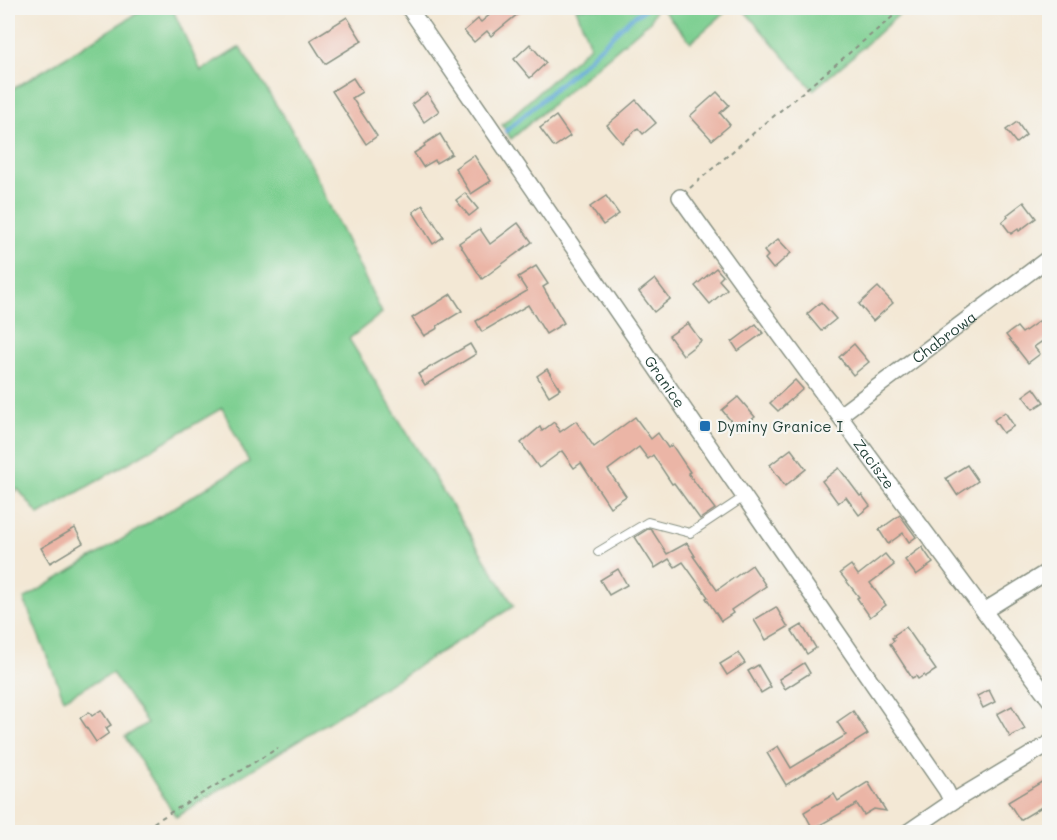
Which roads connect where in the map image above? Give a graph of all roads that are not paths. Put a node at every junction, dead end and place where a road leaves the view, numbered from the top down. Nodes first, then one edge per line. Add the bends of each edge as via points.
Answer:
1 (409, 8) edge
2 (680, 197) road end
3 (1050, 257) edge
4 (840, 415) junction
5 (744, 497) junction
6 (598, 552) dead end
7 (1050, 570) edge
8 (984, 611) junction
9 (1050, 700) edge
10 (1050, 743) edge
11 (952, 802) junction
12 (908, 832) edge

1 - 5 street, Granice
2 - 4 street, Zacisze
3 - 4 street, Chabrowa
4 - 8 street, Zacisze
5 - 6 lane via 690,533 648,522
5 - 11 street, Granice
7 - 8 street
8 - 9 street, Zacisze
10 - 11 street
11 - 12 street

